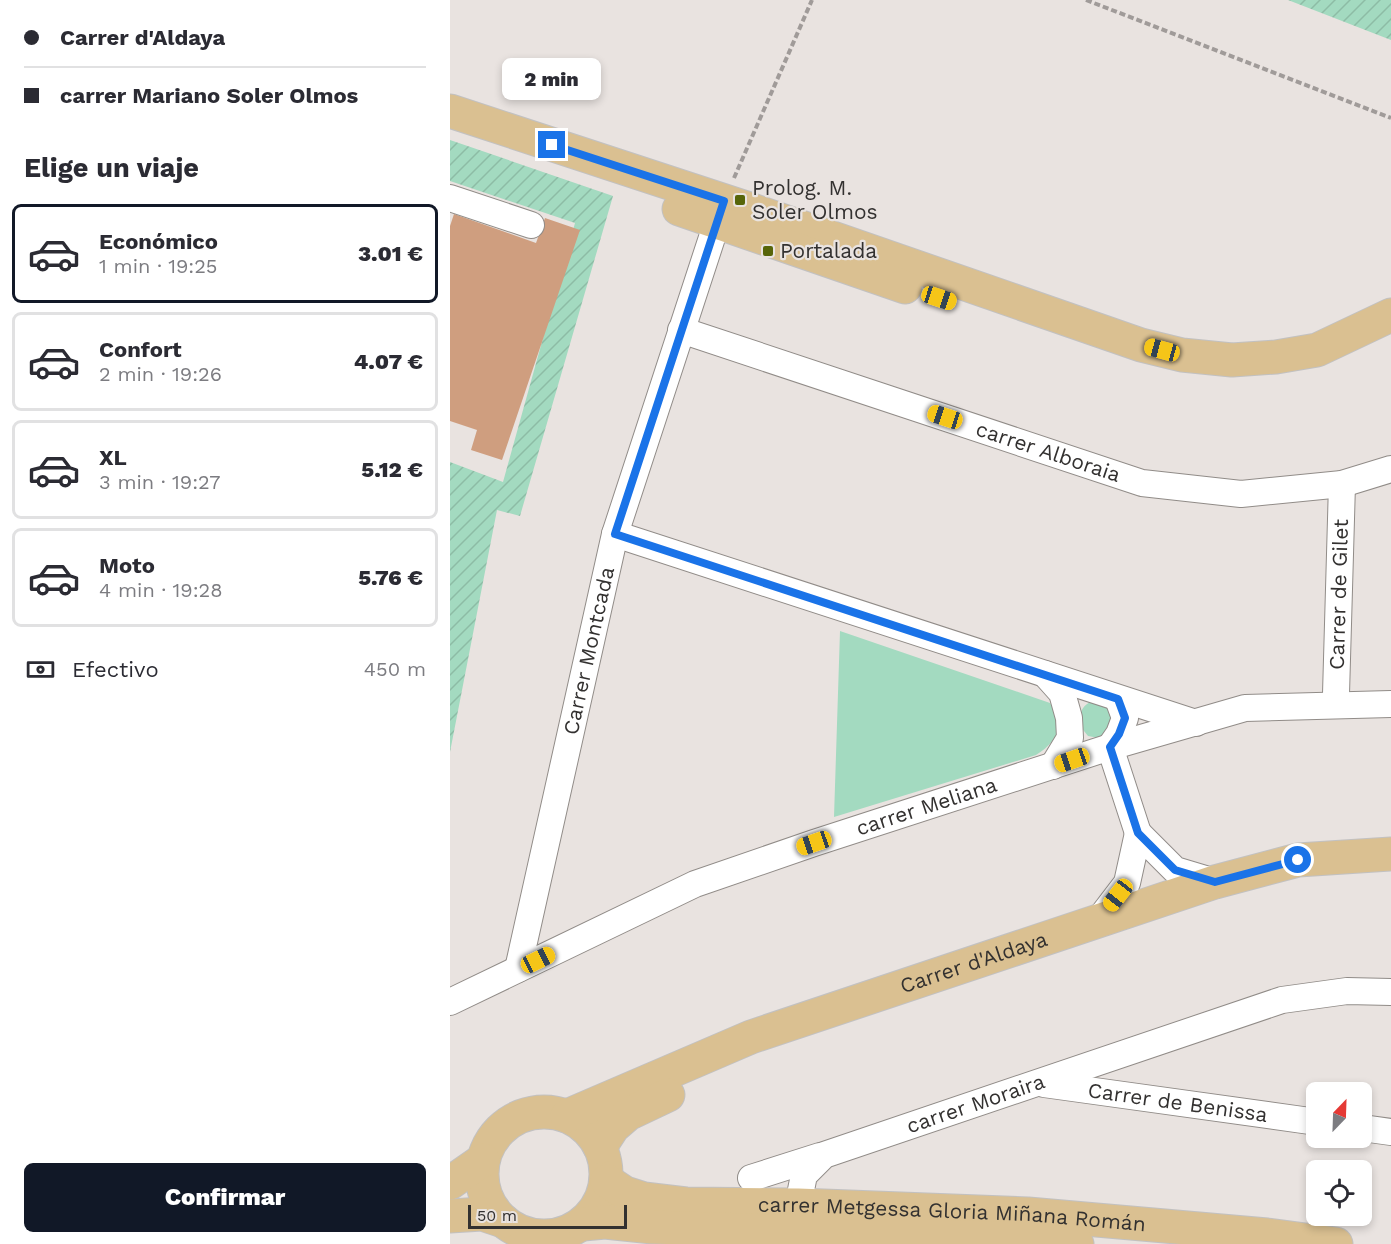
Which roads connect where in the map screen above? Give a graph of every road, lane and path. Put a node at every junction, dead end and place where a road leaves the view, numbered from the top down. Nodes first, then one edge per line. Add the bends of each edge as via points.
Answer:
1 (812, 0) edge
2 (1086, 0) edge
3 (450, 111) edge
4 (1391, 118) edge
5 (450, 132) edge
6 (450, 198) edge
7 (721, 212) junction
8 (531, 225) dead end
9 (1391, 315) edge
10 (681, 330) junction
11 (1391, 339) edge
12 (1391, 469) edge
13 (1342, 484) junction
14 (615, 534) junction
15 (1045, 674) junction
16 (1118, 699) junction
17 (1391, 704) edge
18 (1340, 705) junction
19 (1196, 723) junction
20 (1110, 747) junction
21 (1053, 766) junction
22 (1138, 833) junction
23 (1389, 856) edge
24 (1215, 882) junction
25 (1098, 921) junction
26 (518, 969) junction
27 (1391, 992) edge
28 (450, 1002) edge
29 (1127, 1053) junction
30 (1038, 1083) junction
31 (1122, 1095) junction
32 (567, 1116) junction
33 (1306, 1120) edge
34 (1372, 1128) edge
35 (1390, 1129) edge
36 (600, 1147) junction
37 (824, 1155) junction
38 (483, 1160) junction
39 (751, 1178) dead end
40 (607, 1181) junction
41 (450, 1183) edge
42 (801, 1190) junction
43 (450, 1216) edge
44 (503, 1221) junction
45 (583, 1224) junction
46 (1077, 1244) edge
47 (1336, 1244) edge

1 - 7 path
2 - 4 path
3 - 7 main road
5 - 7 main road
6 - 8 street
7 - 9 main road via 1182,355 1232,360 1317,350
7 - 10 street, Carrer Montcada
7 - 11 main road via 850,269 1147,368 1200,378 1261,379 1324,367
10 - 13 street, carrer Alboraia via 1142,483 1241,494
10 - 14 street, Carrer Montcada
12 - 13 street, carrer Alboraia
13 - 18 street, Carrer de Gilet via 1336,694
14 - 15 street
14 - 26 street, Carrer Montcada
15 - 16 street
15 - 21 street via 1062,693 1070,718 1070,738
16 - 19 street
16 - 20 street via 1125,718
17 - 18 street, carrer Meliana
18 - 19 street, carrer Meliana via 1245,708
19 - 20 street, carrer Meliana
20 - 21 street, carrer Meliana
20 - 22 street
21 - 26 street, carrer Meliana via 695,885
22 - 24 street via 1175,870
22 - 25 street via 1127,883
23 - 24 main road, Carrer d'Aldaya via 1298,860
23 - 36 main road, Carrer d'Aldaya via 1350,873 1243,892 856,1018 725,1067 628,1114 613,1127
24 - 25 main road, Carrer d'Aldaya
25 - 32 main road, Carrer d'Aldaya via 751,1037
26 - 28 street, carrer Meliana
27 - 29 street, carrer Moraira via 1347,991 1281,1000
29 - 30 street, carrer Moraira
29 - 31 street via 1119,1058 1116,1069
30 - 31 street, Carrer de Benissa
30 - 37 street, carrer Moraira
31 - 33 street, Carrer de Benissa
32 - 36 main road via 586,1129
32 - 38 main road via 532,1113 515,1119 490,1143
34 - 35 street
36 - 40 main road
37 - 39 street, carrer Moraira
37 - 42 street, carrer Moraira
38 - 41 main road
38 - 44 main road via 484,1193
40 - 42 main road, carrer Metgessa Gloria Miñana Román via 644,1199 686,1204
40 - 45 main road via 603,1198
42 - 47 main road, carrer Metgessa Gloria Miñana Román
43 - 44 main road via 482,1214
44 - 45 main road via 534,1236 560,1234
45 - 46 main road, carrer Metgessa Gloria Miñana Román

